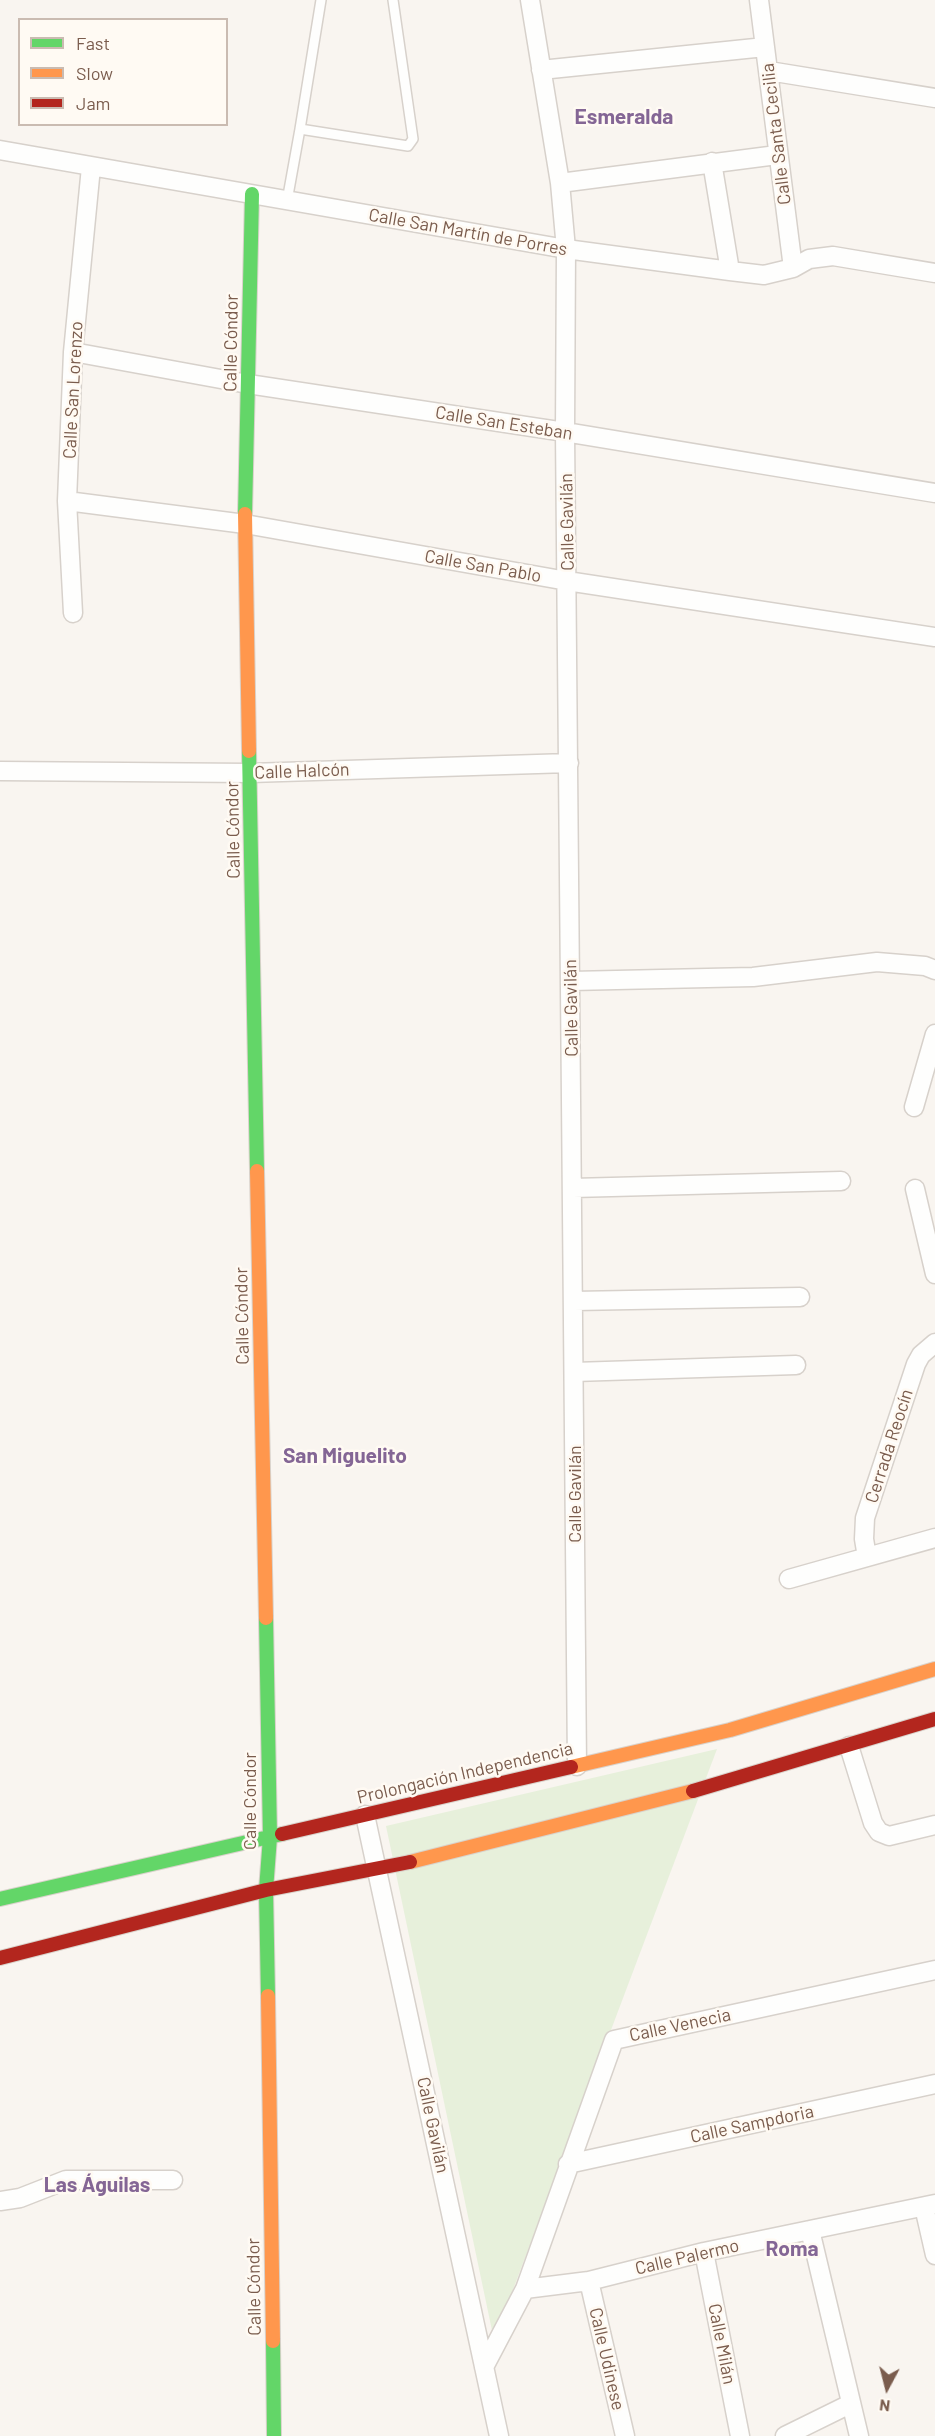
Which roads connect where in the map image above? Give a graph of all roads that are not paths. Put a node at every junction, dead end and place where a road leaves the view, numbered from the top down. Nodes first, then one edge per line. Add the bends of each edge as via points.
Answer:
1 (321, 0) edge
2 (393, 0) edge
3 (530, 0) edge
4 (759, 0) edge
5 (765, 47) junction
6 (541, 70) junction
7 (769, 71) junction
8 (935, 98) edge
9 (300, 129) junction
10 (0, 150) edge
11 (777, 155) junction
12 (712, 162) junction
13 (91, 166) junction
14 (560, 183) junction
15 (252, 194) junction
16 (287, 201) junction
17 (566, 249) junction
18 (793, 268) junction
19 (730, 271) junction
20 (935, 273) edge
21 (73, 352) junction
22 (248, 384) junction
23 (566, 432) junction
24 (935, 493) edge
25 (67, 501) junction
26 (245, 524) junction
27 (567, 581) junction
28 (73, 613) dead end
29 (935, 637) edge
30 (569, 763) junction
31 (0, 771) edge
32 (250, 773) junction
33 (935, 970) edge
34 (571, 981) junction
35 (935, 1034) edge
36 (914, 1107) dead end
37 (841, 1181) dead end
38 (573, 1188) junction
39 (915, 1189) dead end
40 (935, 1274) edge
41 (800, 1297) dead end
42 (573, 1301) junction
43 (935, 1343) edge
44 (796, 1365) dead end
45 (574, 1372) junction
46 (935, 1538) edge
47 (867, 1557) junction
48 (789, 1579) dead end
49 (935, 1669) edge
50 (935, 1719) edge
51 (849, 1746) junction
52 (577, 1766) junction
53 (365, 1815) junction
54 (935, 1825) edge
55 (270, 1837) junction
56 (378, 1870) junction
57 (266, 1890) junction
58 (0, 1899) edge
59 (0, 1958) edge
60 (935, 1970) edge
61 (935, 2084) edge
62 (568, 2164) junction
63 (173, 2180) dead end
64 (0, 2201) edge
65 (929, 2206) edge
66 (810, 2230) junction
67 (704, 2252) junction
68 (935, 2255) edge
69 (589, 2281) junction
70 (525, 2289) junction
71 (484, 2367) junction
72 (850, 2404) junction
73 (274, 2436) edge
74 (499, 2436) edge
75 (626, 2436) edge
76 (740, 2436) edge
77 (785, 2436) edge
78 (859, 2436) edge

1 - 9 lane
2 - 9 lane via 413,139 408,146
3 - 6 street, Calle Gavilán
4 - 5 street, Calle Santa Cecilia
5 - 6 street
5 - 7 street, Calle Santa Cecilia
6 - 14 street, Calle Gavilán
7 - 8 street
7 - 11 street, Calle Santa Cecilia
9 - 16 lane
10 - 13 street, Calle San Martín de Porres
11 - 12 street
11 - 18 street, Calle Santa Cecilia
12 - 14 street
12 - 19 street
13 - 15 street, Calle San Martín de Porres
13 - 21 street, Calle San Lorenzo
14 - 17 street, Calle Gavilán
15 - 16 street, Calle San Martín de Porres
15 - 22 street, Calle Cóndor
16 - 17 street, Calle San Martín de Porres
17 - 19 street, Calle San Martín de Porres
17 - 23 street, Calle Gavilán
18 - 19 street, Calle San Martín de Porres via 764,275
18 - 20 street, Calle San Martín de Porres via 833,256
21 - 22 street, Calle San Esteban
21 - 25 street, Calle San Lorenzo
22 - 23 street, Calle San Esteban
22 - 26 street, Calle Cóndor
23 - 24 street, Calle San Esteban
23 - 27 street, Calle Gavilán
25 - 26 street, Calle San Pablo
25 - 28 street, Calle San Lorenzo
26 - 27 street, Calle San Pablo
26 - 32 street, Calle Cóndor
27 - 29 street, Calle San Pablo
27 - 30 street, Calle Gavilán
30 - 32 street, Calle Halcón
30 - 34 street, Calle Gavilán
31 - 32 street, Calle Halcón
32 - 55 street, Calle Cóndor
33 - 34 street via 878,962 753,977
34 - 38 street, Calle Gavilán
35 - 36 street
37 - 38 street
38 - 42 street, Calle Gavilán
39 - 40 street
41 - 42 street
42 - 45 street, Calle Gavilán
43 - 47 street, Cerrada Reocín via 916,1364 865,1518
44 - 45 street
45 - 52 street, Calle Gavilán
46 - 47 street
47 - 48 street
49 - 52 street, Prolongación Independencia via 730,1730
50 - 51 street
51 - 54 street via 879,1832 889,1836
51 - 56 street via 594,1818
52 - 53 street, Prolongación Independencia
53 - 55 street, Prolongación Independencia
53 - 56 street, Calle Gavilán
55 - 57 street, Calle Cóndor
55 - 58 street, Prolongación Independencia
56 - 57 street
56 - 71 street, Calle Gavilán
57 - 59 street
57 - 73 street, Calle Cóndor
60 - 62 street, Calle Venecia via 614,2040
61 - 62 street, Calle Sampdoria
62 - 70 street, Calle Venecia
63 - 64 street via 66,2180 20,2198
65 - 66 street, Calle Palermo
65 - 68 street
66 - 67 street, Calle Palermo
66 - 72 street
67 - 69 street, Calle Palermo
67 - 76 street, Calle Milán
69 - 70 street, Calle Palermo
69 - 75 street, Calle Udinese
70 - 71 street
71 - 74 street, Calle Gavilán
72 - 77 street
72 - 78 street

